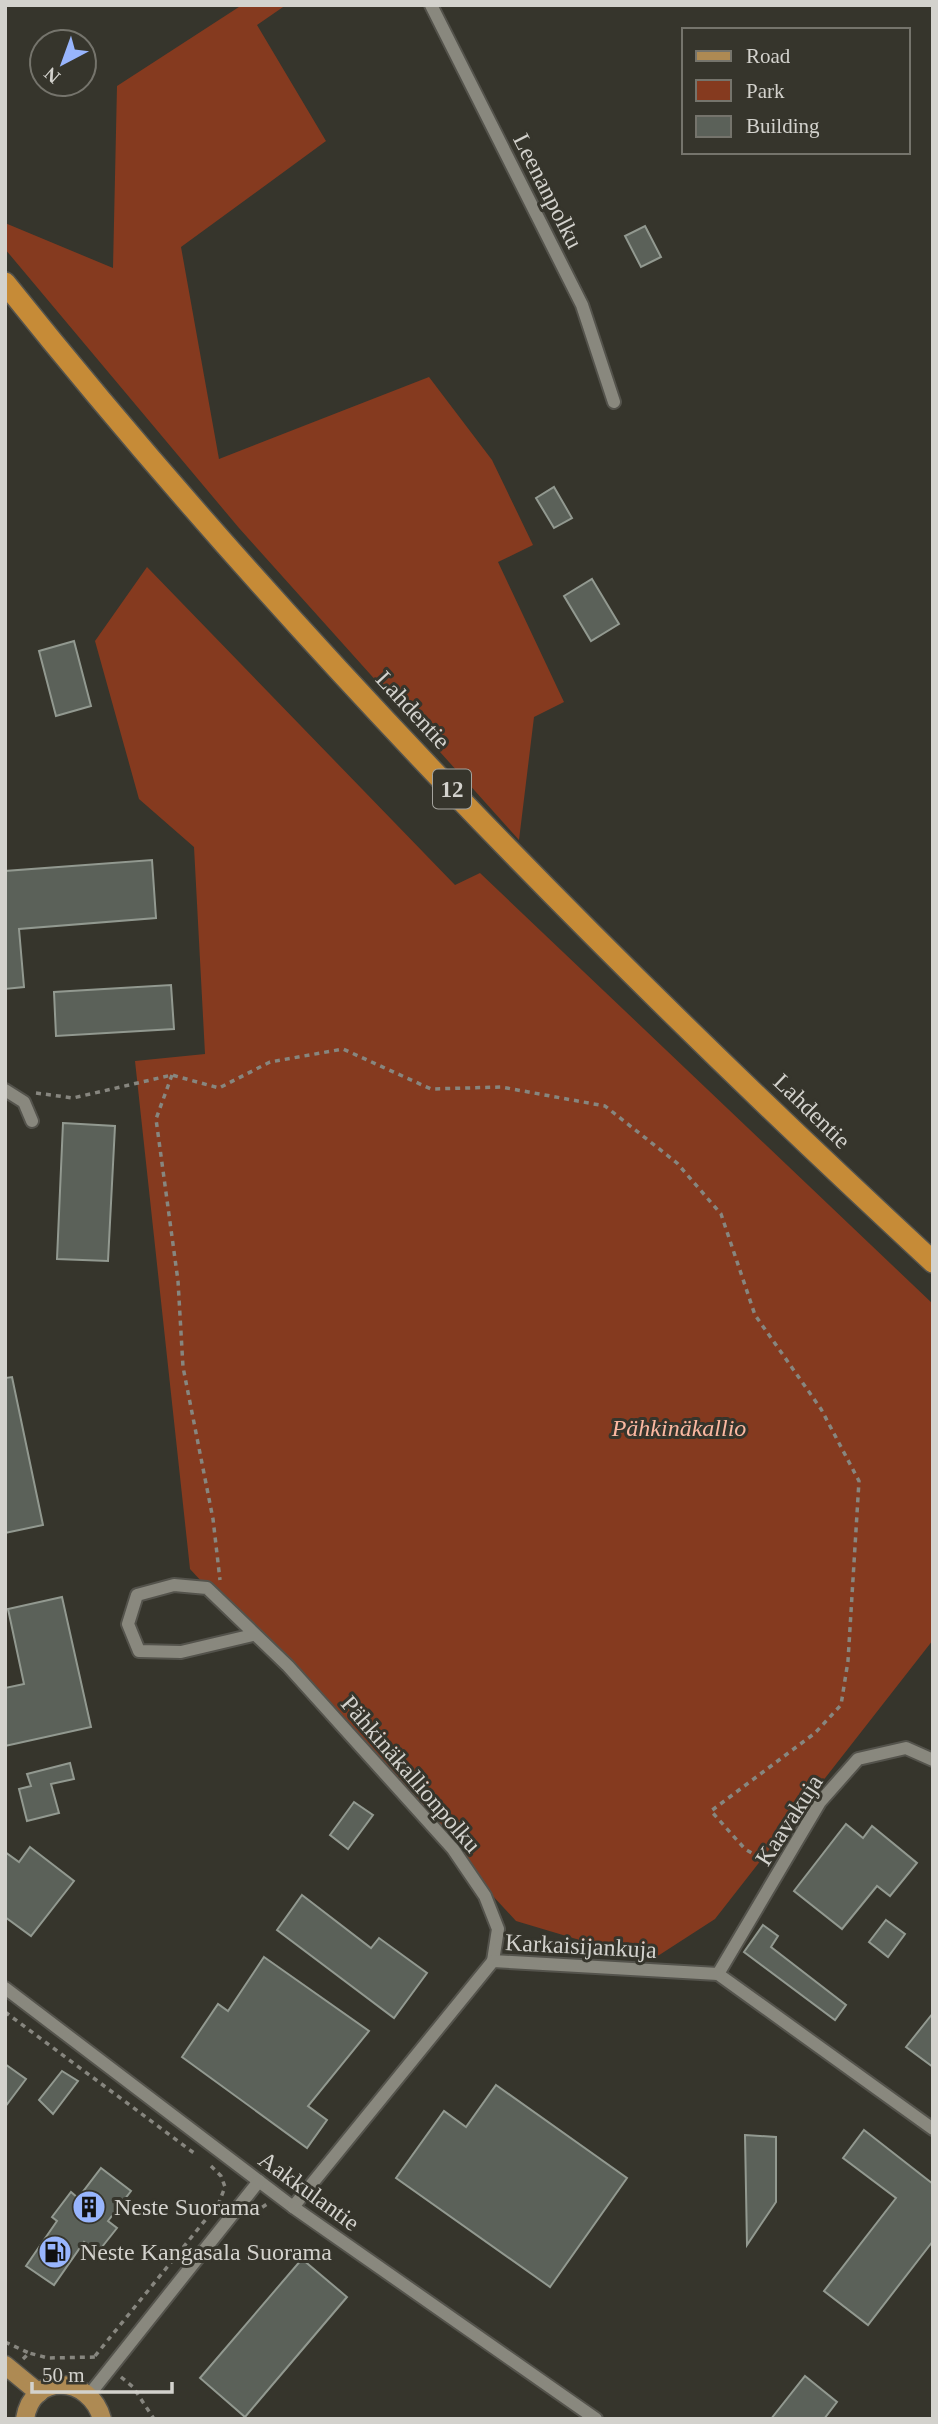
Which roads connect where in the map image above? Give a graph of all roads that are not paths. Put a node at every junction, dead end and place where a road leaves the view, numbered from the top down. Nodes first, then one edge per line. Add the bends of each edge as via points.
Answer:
1 (431, 5) edge
2 (5, 283) edge
3 (614, 402) dead end
4 (6, 1090) edge
5 (32, 1121) dead end
6 (933, 1262) edge
7 (253, 1635) junction
8 (933, 1760) edge
9 (492, 1961) junction
10 (718, 1974) junction
11 (5, 1988) edge
12 (933, 2129) edge
13 (260, 2181) junction
14 (293, 2207) junction
15 (9, 2368) edge
16 (39, 2393) junction
17 (89, 2395) junction
18 (25, 2419) edge
19 (102, 2419) edge
20 (596, 2419) edge

1 - 3 street, Leenanpolku via 582,305
2 - 6 highway, Lahdentie / 12 via 160,470 395,730 598,937
4 - 5 street via 24,1102
7 - 7 street, Pähkinäkallionpolku via 207,1588 174,1585 137,1595 128,1624 139,1651 181,1652
7 - 9 street, Pähkinäkallionpolku via 288,1666 453,1849 485,1896 498,1929
8 - 10 street, Kaavakuja via 906,1748 858,1759 820,1802
9 - 10 street, Karkaisijankuja
9 - 14 street, Karkaisijankuja
10 - 12 street
11 - 13 street, Aakkulantie
13 - 14 street, Aakkulantie
13 - 17 street
14 - 20 street, Aakkulantie
15 - 16 main road
16 - 17 main road via 66,2385
16 - 18 main road
17 - 19 main road

